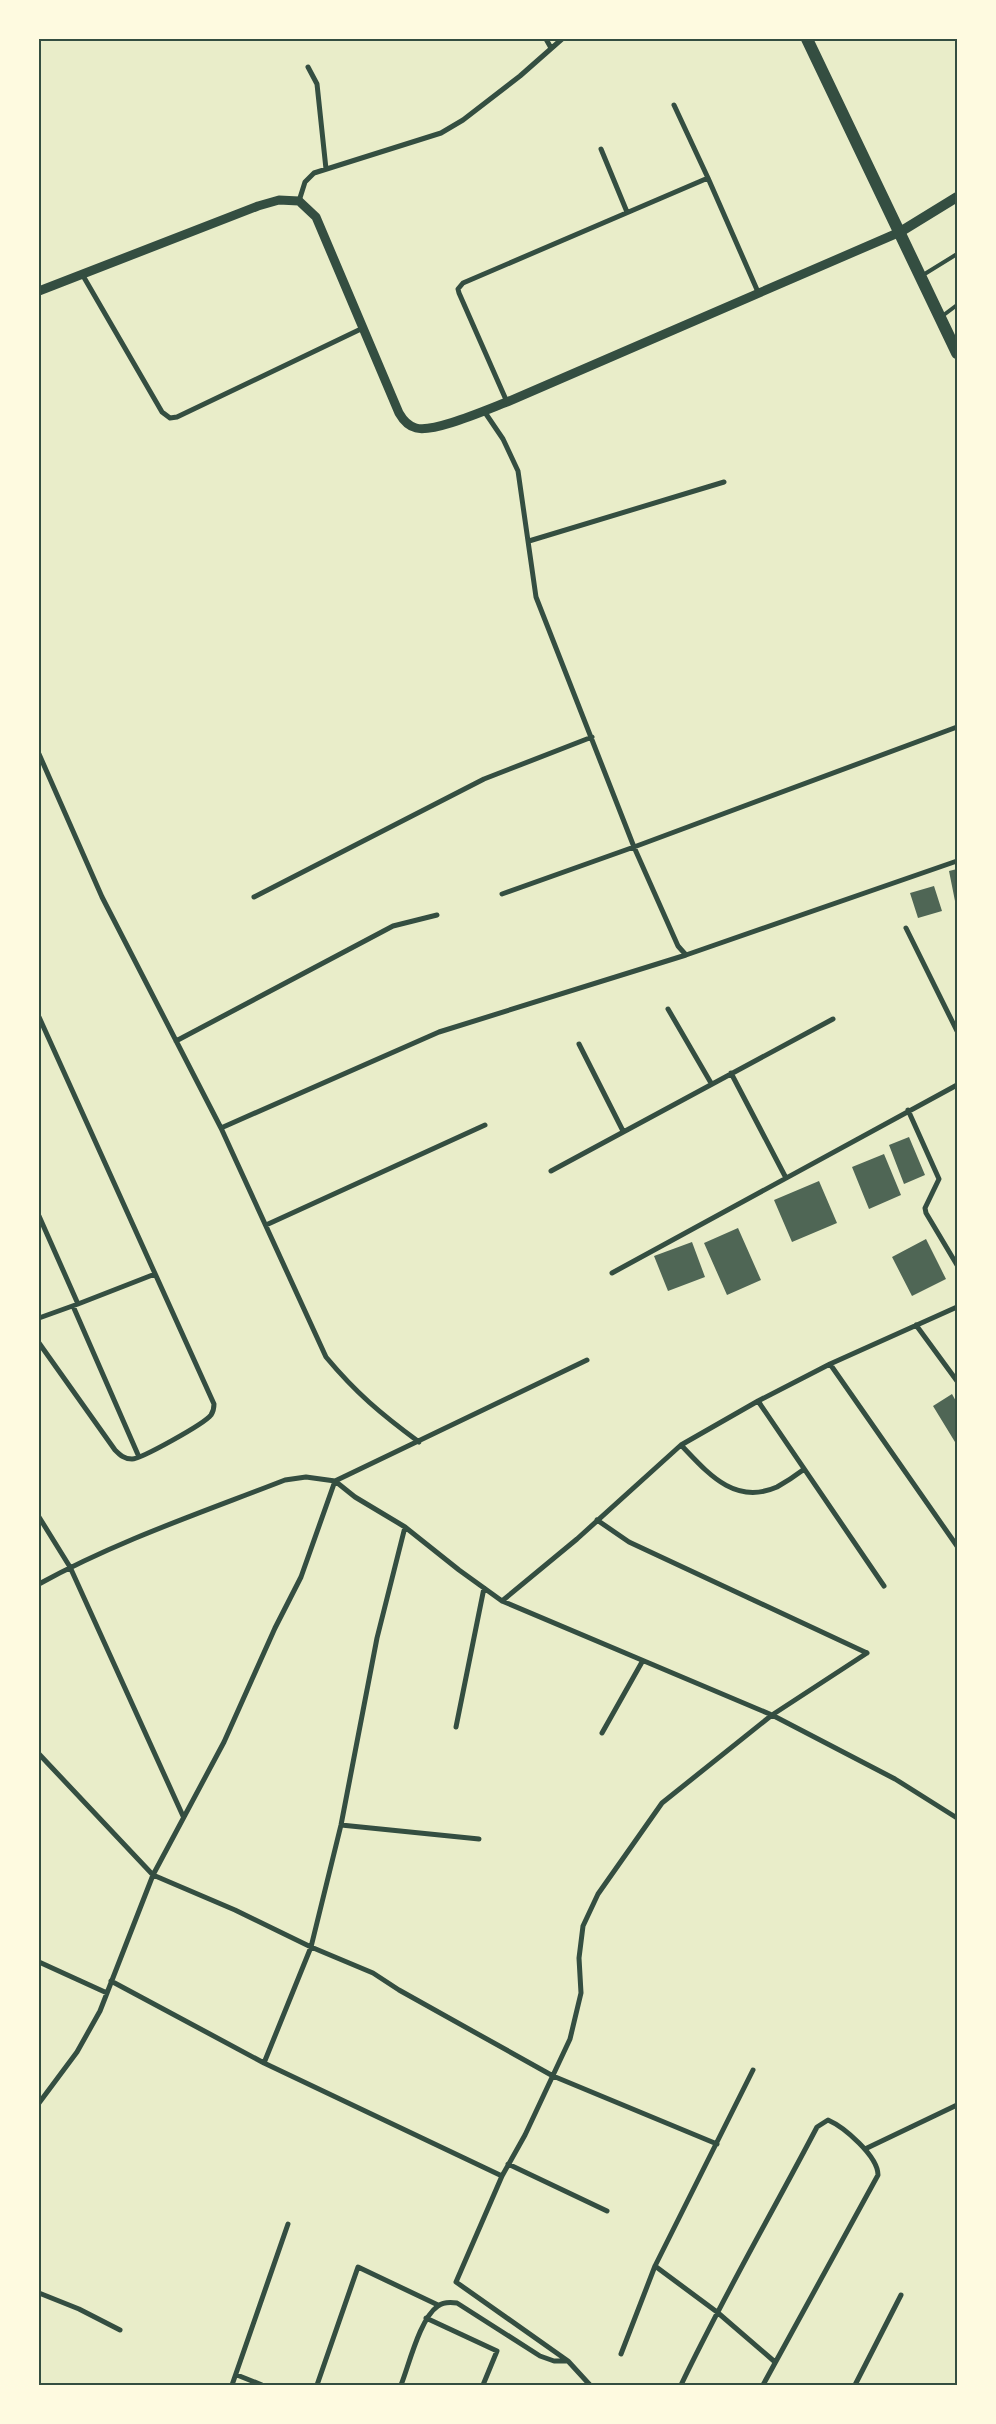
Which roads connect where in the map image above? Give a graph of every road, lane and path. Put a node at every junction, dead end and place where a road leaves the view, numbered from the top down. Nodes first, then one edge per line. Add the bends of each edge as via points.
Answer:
1 (546, 39) edge
2 (562, 39) edge
3 (807, 39) edge
4 (551, 48) junction
5 (308, 67) dead end
6 (674, 105) dead end
7 (601, 149) dead end
8 (326, 169) junction
9 (708, 178) junction
10 (957, 197) edge
11 (299, 201) junction
12 (627, 212) junction
13 (900, 232) junction
14 (957, 254) edge
15 (82, 274) junction
16 (921, 276) junction
17 (39, 291) edge
18 (758, 292) junction
19 (957, 304) edge
20 (940, 318) junction
21 (363, 328) junction
22 (957, 354) edge
23 (507, 402) junction
24 (484, 411) junction
25 (724, 482) dead end
26 (529, 541) junction
27 (957, 727) edge
28 (592, 737) junction
29 (39, 754) edge
30 (634, 848) junction
31 (957, 861) edge
32 (502, 894) dead end
33 (254, 897) dead end
34 (437, 915) dead end
35 (906, 928) dead end
36 (686, 955) junction
37 (668, 1009) dead end
38 (39, 1017) edge
39 (833, 1019) dead end
40 (957, 1031) edge
41 (176, 1042) junction
42 (579, 1044) dead end
43 (731, 1073) junction
44 (711, 1084) junction
45 (957, 1085) edge
46 (908, 1110) junction
47 (485, 1125) dead end
48 (220, 1128) junction
49 (623, 1131) junction
50 (551, 1171) dead end
51 (786, 1178) junction
52 (39, 1216) edge
53 (266, 1225) junction
54 (957, 1265) edge
55 (612, 1273) dead end
56 (155, 1274) junction
57 (76, 1305) junction
58 (957, 1307) edge
59 (39, 1318) edge
60 (916, 1324) junction
61 (39, 1343) edge
62 (587, 1360) dead end
63 (830, 1364) junction
64 (957, 1381) edge
65 (758, 1401) junction
66 (419, 1442) junction
67 (680, 1445) junction
68 (140, 1457) junction
69 (803, 1470) junction
70 (335, 1481) junction
71 (39, 1517) edge
72 (597, 1520) junction
73 (404, 1527) junction
74 (957, 1546) edge
75 (70, 1567) junction
76 (39, 1584) edge
77 (884, 1586) dead end
78 (484, 1588) junction
79 (502, 1600) junction
80 (642, 1662) junction
81 (772, 1715) junction
82 (456, 1727) dead end
83 (602, 1733) dead end
84 (39, 1754) edge
85 (183, 1816) junction
86 (957, 1818) edge
87 (341, 1825) junction
88 (478, 1838) dead end
89 (153, 1875) junction
90 (311, 1947) junction
91 (39, 1962) edge
92 (111, 1981) junction
93 (107, 1993) junction
94 (264, 2062) junction
95 (753, 2070) dead end
96 (553, 2076) junction
97 (39, 2103) edge
98 (957, 2104) edge
99 (717, 2144) junction
100 (865, 2149) junction
101 (508, 2164) junction
102 (502, 2176) junction
103 (607, 2211) dead end
104 (288, 2224) dead end
105 (655, 2266) junction
106 (39, 2293) edge
107 (901, 2295) dead end
108 (438, 2305) junction
109 (716, 2312) junction
110 (426, 2318) junction
111 (120, 2330) dead end
112 (621, 2354) dead end
113 (568, 2361) junction
114 (775, 2362) junction
115 (237, 2375) junction
116 (232, 2385) edge
117 (262, 2385) edge
118 (317, 2385) edge
119 (402, 2385) edge
120 (483, 2385) edge
121 (590, 2385) edge
122 (681, 2385) edge
123 (763, 2385) edge
124 (855, 2385) edge

1 - 4 street
2 - 4 street
3 - 13 main road
4 - 8 street via 463,120 441,133
5 - 8 street via 317,84
6 - 9 street
7 - 12 street
8 - 11 street via 314,173 305,182
9 - 12 street
9 - 18 street
10 - 13 main road
11 - 15 street via 279,200 258,206
11 - 21 street via 316,217
12 - 23 street via 460,286 459,293
13 - 16 main road
13 - 18 street
14 - 16 lane
15 - 17 street
15 - 21 street via 162,412 170,418
16 - 20 main road
18 - 23 street
19 - 20 lane
20 - 22 main road
21 - 24 street via 399,413 410,426 425,430
23 - 24 street
24 - 26 street via 503,439 518,471
25 - 26 street
26 - 28 street via 536,597
27 - 30 street
28 - 30 street
28 - 33 street via 484,779
29 - 41 street via 102,897
30 - 32 street
30 - 36 street via 678,946
31 - 36 street
34 - 41 street via 393,926
35 - 40 street
36 - 48 street via 438,1032
37 - 44 street
38 - 56 street
39 - 43 street
41 - 48 street
42 - 49 street
43 - 44 street
43 - 51 street
44 - 49 street
45 - 46 street
46 - 51 street
46 - 54 street via 939,1179 925,1208 926,1213
47 - 53 street
48 - 53 street
49 - 50 street
51 - 55 street
52 - 57 street
53 - 66 street via 326,1357 349,1386 373,1408
56 - 57 street
56 - 68 street via 214,1404 211,1415 205,1420
57 - 59 street
57 - 68 street
58 - 60 street
60 - 63 street
60 - 64 street
61 - 68 street via 115,1450 124,1458 134,1460
62 - 66 street
63 - 65 street
63 - 74 street
65 - 67 street
65 - 69 street
66 - 70 street
67 - 69 street via 720,1484 739,1491 758,1492 776,1487
67 - 72 street
69 - 77 street
70 - 73 street
70 - 75 street via 306,1477 286,1480
70 - 85 street via 301,1577 224,1742
71 - 75 street
72 - 79 street
72 - 81 street via 629,1542 867,1653
73 - 78 street
73 - 87 street via 377,1638
75 - 76 street
75 - 85 street
78 - 79 street
78 - 82 street
79 - 80 street
80 - 81 street
80 - 83 street
81 - 86 street via 895,1779
81 - 96 street via 662,1803 598,1894 583,1926 579,1958 581,1993 570,2039
84 - 89 street
85 - 89 street
87 - 88 street
87 - 90 street
89 - 90 street
89 - 92 street
90 - 94 street
90 - 96 street via 372,1973
91 - 93 street
92 - 93 street
92 - 94 street
93 - 97 street via 77,2052
94 - 102 street
95 - 99 street
96 - 99 street
96 - 101 street
98 - 100 street
99 - 105 street
100 - 109 street via 834,2123 828,2120 820,2123
100 - 114 street via 878,2175
101 - 102 street
101 - 103 street
102 - 113 street via 456,2282
104 - 115 street
105 - 109 street
105 - 112 street
106 - 111 street
107 - 124 street
108 - 110 street
108 - 113 street via 457,2303 540,2356
108 - 118 street via 358,2268
109 - 114 street
109 - 122 street
110 - 119 street
110 - 120 street via 497,2351
113 - 121 street
114 - 123 street
115 - 116 street
115 - 117 street

